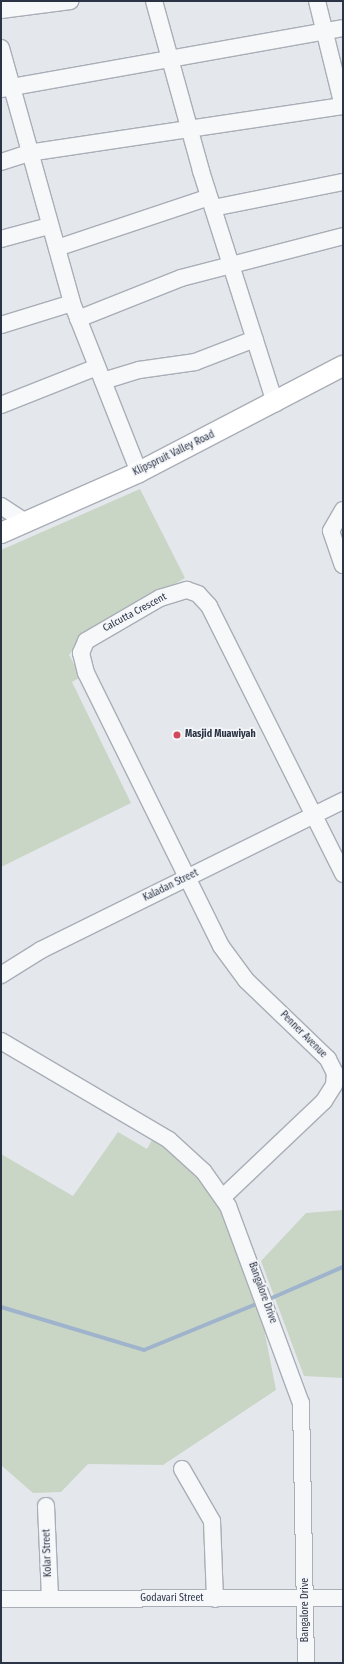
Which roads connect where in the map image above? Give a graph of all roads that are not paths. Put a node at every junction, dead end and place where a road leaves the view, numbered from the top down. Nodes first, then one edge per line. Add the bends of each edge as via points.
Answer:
1 (70, 1) edge
2 (154, 1) edge
3 (317, 1) edge
4 (1, 10) edge
5 (343, 28) edge
6 (325, 31) junction
7 (1, 48) edge
8 (171, 56) junction
9 (5, 88) edge
10 (189, 127) junction
11 (28, 153) junction
12 (1, 162) edge
13 (343, 182) edge
14 (211, 202) junction
15 (49, 226) junction
16 (343, 236) edge
17 (1, 239) edge
18 (57, 248) junction
19 (232, 263) junction
20 (72, 303) junction
21 (78, 319) junction
22 (1, 325) edge
23 (256, 340) junction
24 (343, 366) edge
25 (100, 374) junction
26 (275, 403) junction
27 (1, 405) edge
28 (139, 472) junction
29 (1, 506) edge
30 (343, 510) edge
31 (26, 522) junction
32 (1, 533) edge
33 (343, 565) edge
34 (343, 800) edge
35 (314, 815) junction
36 (343, 874) edge
37 (188, 878) junction
38 (1, 975) edge
39 (1, 1041) edge
40 (223, 1197) junction
41 (182, 1469) dead end
42 (46, 1506) dead end
43 (306, 1598) junction
44 (343, 1598) edge
45 (1, 1599) edge
46 (50, 1599) junction
47 (215, 1599) junction
48 (306, 1663) edge

1 - 4 street
2 - 8 street
3 - 6 street
5 - 6 street
6 - 8 street
6 - 10 street via 343,106
7 - 9 street
8 - 9 street
8 - 10 street
9 - 11 street
10 - 11 street
10 - 14 street
11 - 12 street
11 - 15 street
13 - 14 street
14 - 18 street
14 - 19 street
15 - 17 street
15 - 18 street
16 - 19 street
18 - 20 street
19 - 21 street via 181,278
19 - 23 street
20 - 21 street
20 - 22 street
21 - 25 street
23 - 25 street via 195,362
23 - 26 street
24 - 26 main road, Klipspruit Valley Road
25 - 27 street
25 - 28 street
26 - 28 main road, Klipspruit Valley Road
28 - 31 main road, Klipspruit Valley Road
29 - 31 street
30 - 33 street via 331,531
31 - 32 main road, Klipspruit Valley Road
34 - 35 street, Kaladan Street
35 - 36 street, Calcutta Crescent
35 - 37 street, Kaladan Street
35 - 37 street, Calcutta Crescent via 209,606 198,594 187,590 160,598 86,641 81,660
37 - 38 street, Kaladan Street via 34,954
37 - 40 street, Penner Avenue via 237,969 323,1054 335,1073 334,1085 324,1100
39 - 40 street, Bangalore Drive via 169,1140 195,1163
40 - 43 street, Bangalore Drive via 260,1286 298,1392 304,1420
41 - 47 street via 212,1521
42 - 46 street, Kolar Street
43 - 44 street, Godavari Street
43 - 47 street, Godavari Street
43 - 48 street, Bangalore Drive
45 - 46 street, Godavari Street
46 - 47 street, Godavari Street

